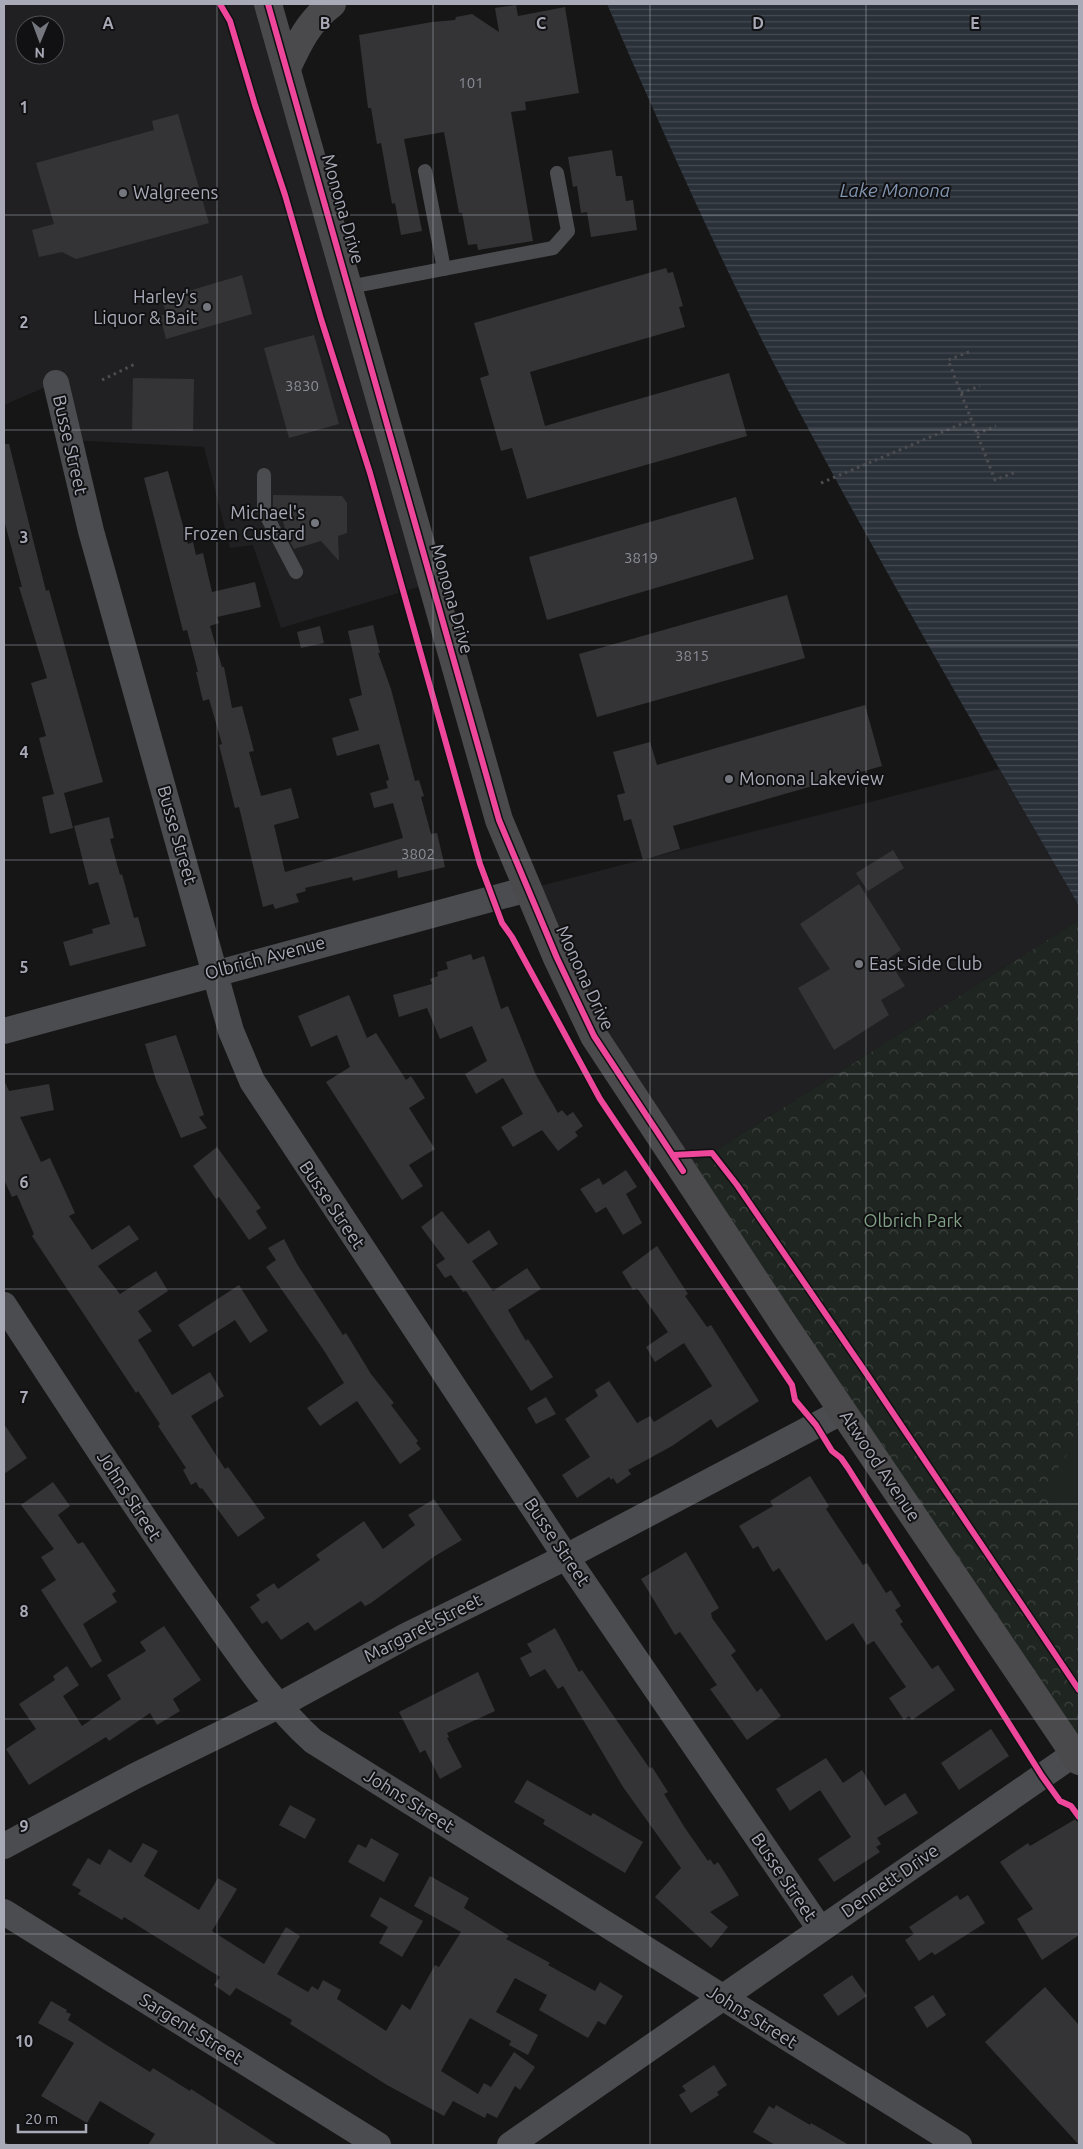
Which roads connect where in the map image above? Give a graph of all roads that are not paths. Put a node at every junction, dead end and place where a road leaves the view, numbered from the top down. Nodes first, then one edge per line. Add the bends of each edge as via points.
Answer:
1 (268, 4) edge
2 (332, 4) edge
3 (287, 68) junction
4 (425, 171) dead end
5 (557, 173) dead end
6 (444, 269) junction
7 (349, 287) junction
8 (56, 383) dead end
9 (264, 475) dead end
10 (296, 572) dead end
11 (528, 889) junction
12 (215, 972) junction
13 (4, 1030) edge
14 (683, 1171) joint
15 (4, 1305) edge
16 (843, 1411) junction
17 (566, 1558) junction
18 (278, 1706) junction
19 (1077, 1757) edge
20 (4, 1846) edge
21 (4, 1912) edge
22 (820, 1930) junction
23 (721, 1998) junction
24 (378, 2145) edge
25 (510, 2145) edge
26 (959, 2145) edge

1 - 3 street, Monona Drive
2 - 3 street via 313,20
3 - 7 street, Monona Drive
4 - 6 lane
5 - 6 lane via 568,230 553,248
6 - 7 lane
7 - 11 street, Monona Drive via 499,820
8 - 12 street, Busse Street via 91,531
9 - 10 lane via 264,511
11 - 12 street, Olbrich Avenue
11 - 14 street, Monona Drive via 594,1036
12 - 13 street, Olbrich Avenue
12 - 17 street, Busse Street via 231,1031 259,1096
14 - 16 street, Atwood Avenue
15 - 18 street, Johns Street via 159,1541
16 - 17 street, Margaret Street
16 - 19 street, Atwood Avenue
17 - 18 street, Margaret Street via 406,1636
17 - 22 street, Busse Street
18 - 20 street, Margaret Street via 135,1776
18 - 23 street, Johns Street via 313,1741
19 - 22 street, Dennett Drive
21 - 24 street, Sargent Street
22 - 23 street, Dennett Drive
23 - 25 street, Dennett Drive
23 - 26 street, Johns Street

